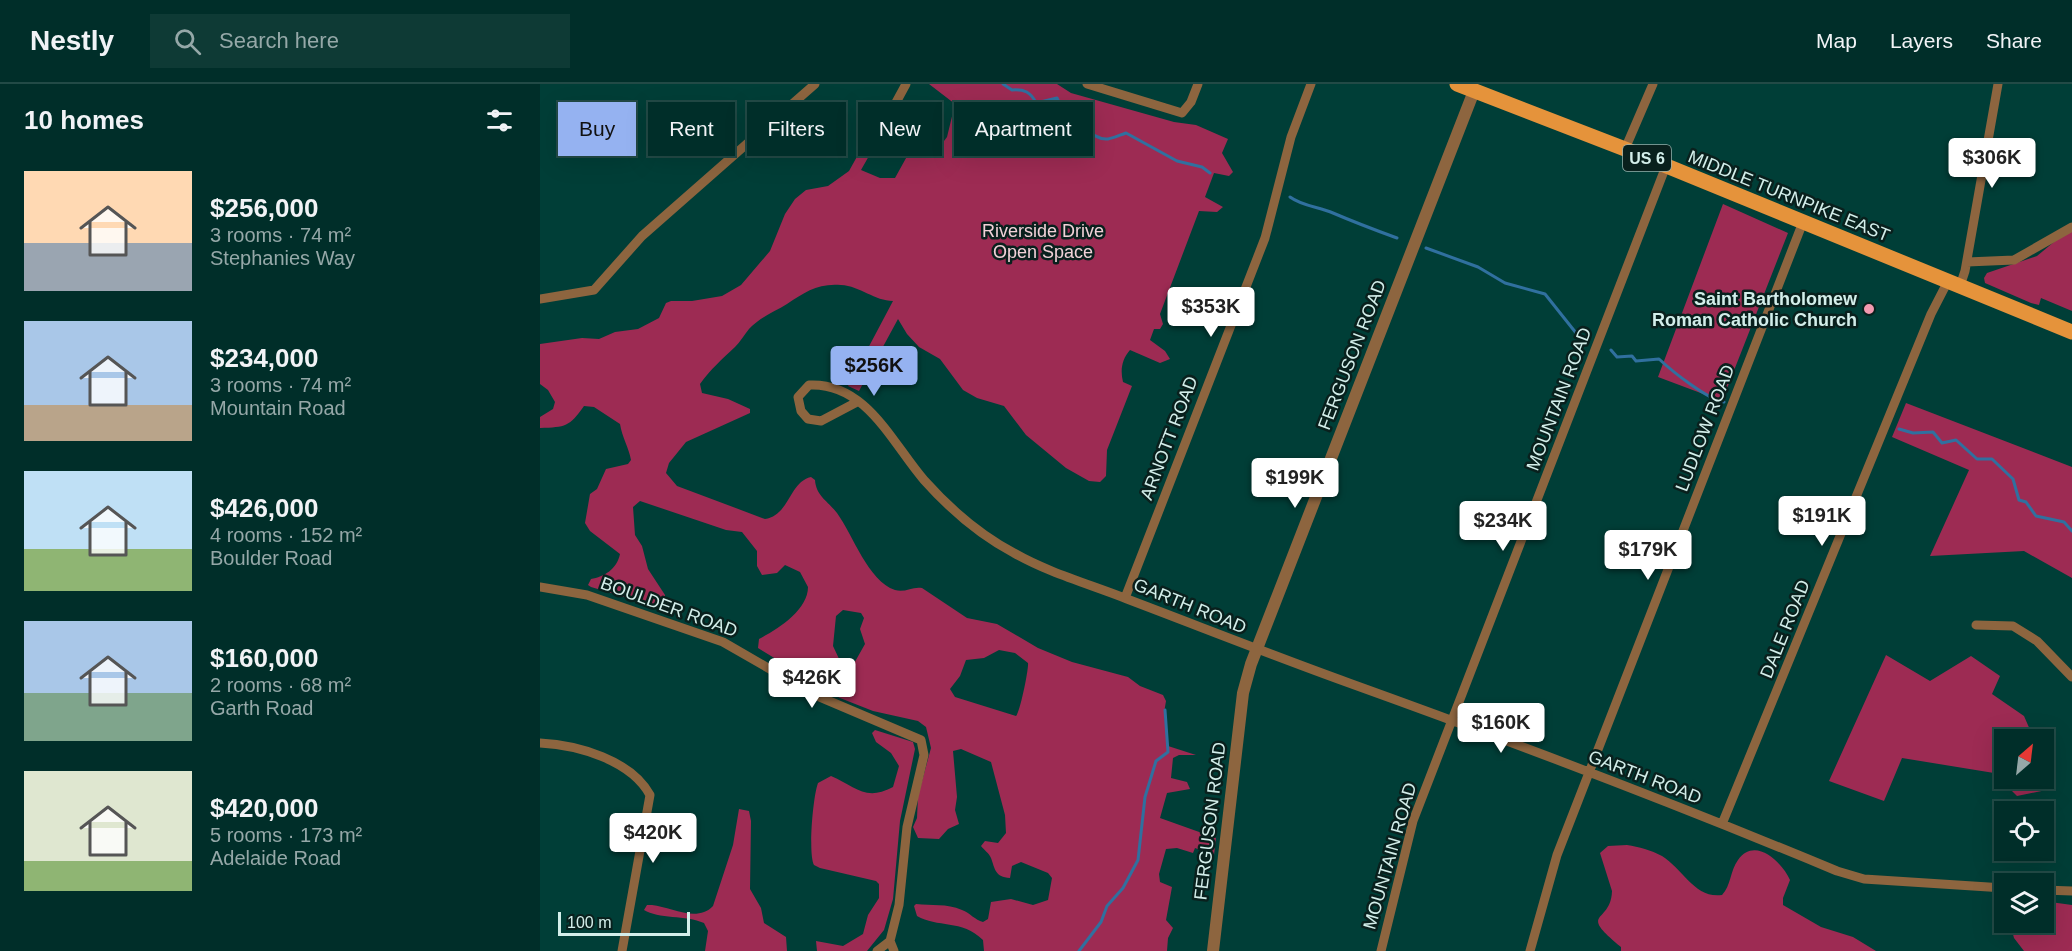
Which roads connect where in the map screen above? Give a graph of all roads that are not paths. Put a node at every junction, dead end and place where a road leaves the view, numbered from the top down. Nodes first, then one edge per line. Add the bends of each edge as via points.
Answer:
1 (814, 84) edge
2 (906, 84) edge
3 (1087, 84) edge
4 (1198, 84) edge
5 (1311, 84) edge
6 (1457, 84) edge
7 (1653, 84) edge
8 (1998, 84) edge
9 (1474, 91) junction
10 (896, 102) edge
11 (1625, 149) junction
12 (1666, 166) junction
13 (1803, 222) junction
14 (2072, 227) edge
15 (1967, 262) junction
16 (1954, 284) junction
17 (540, 299) edge
18 (2072, 332) edge
19 (857, 402) junction
20 (540, 587) edge
21 (1125, 598) junction
22 (1976, 625) dead end
23 (1256, 650) junction
24 (2072, 676) edge
25 (1452, 720) junction
26 (540, 743) edge
27 (1588, 773) junction
28 (1722, 824) junction
29 (1994, 887) edge
30 (2054, 890) edge
31 (2072, 891) edge
32 (890, 941) junction
33 (622, 951) edge
34 (877, 951) edge
35 (894, 951) edge
36 (1213, 951) edge
37 (1381, 951) edge
38 (1530, 951) edge

1 - 17 street via 642,236 594,290
2 - 10 street
3 - 4 street via 1182,113
5 - 21 street, ARNOTT ROAD via 1291,137 1265,238
6 - 9 main road, MIDDLE TURNPIKE EAST / US 6
7 - 11 street
8 - 15 street, DALE ROAD
9 - 11 main road, MIDDLE TURNPIKE EAST / US 6
9 - 23 street, FERGUSON ROAD
11 - 12 main road, MIDDLE TURNPIKE EAST / US 6
12 - 13 main road, MIDDLE TURNPIKE EAST / US 6
12 - 25 street, MOUNTAIN ROAD
13 - 16 main road, MIDDLE TURNPIKE EAST / US 6
13 - 27 street, LUDLOW ROAD
14 - 15 street via 2014,260
15 - 16 street, DALE ROAD
16 - 18 main road, MIDDLE TURNPIKE EAST / US 6
16 - 28 street, DALE ROAD via 1931,315
19 - 19 street, GARTH ROAD via 824,384 809,385 798,397 801,411 808,419 821,421
19 - 21 street, GARTH ROAD via 873,413 943,500 987,536 1043,568
20 - 32 street, BOULDER ROAD via 586,595 723,642 815,695 921,740 924,755 906,827 899,905
21 - 23 street, GARTH ROAD
22 - 24 street via 2013,626 2037,641
23 - 25 street, GARTH ROAD
23 - 36 street, FERGUSON ROAD via 1243,693
25 - 27 street, GARTH ROAD
25 - 37 street, MOUNTAIN ROAD via 1413,821
26 - 33 street via 558,744 621,766 643,782 650,795
27 - 28 street, GARTH ROAD
27 - 38 street, LUDLOW ROAD via 1544,897
28 - 29 street, GARTH ROAD via 1864,879
30 - 31 street
32 - 34 street
32 - 35 street

